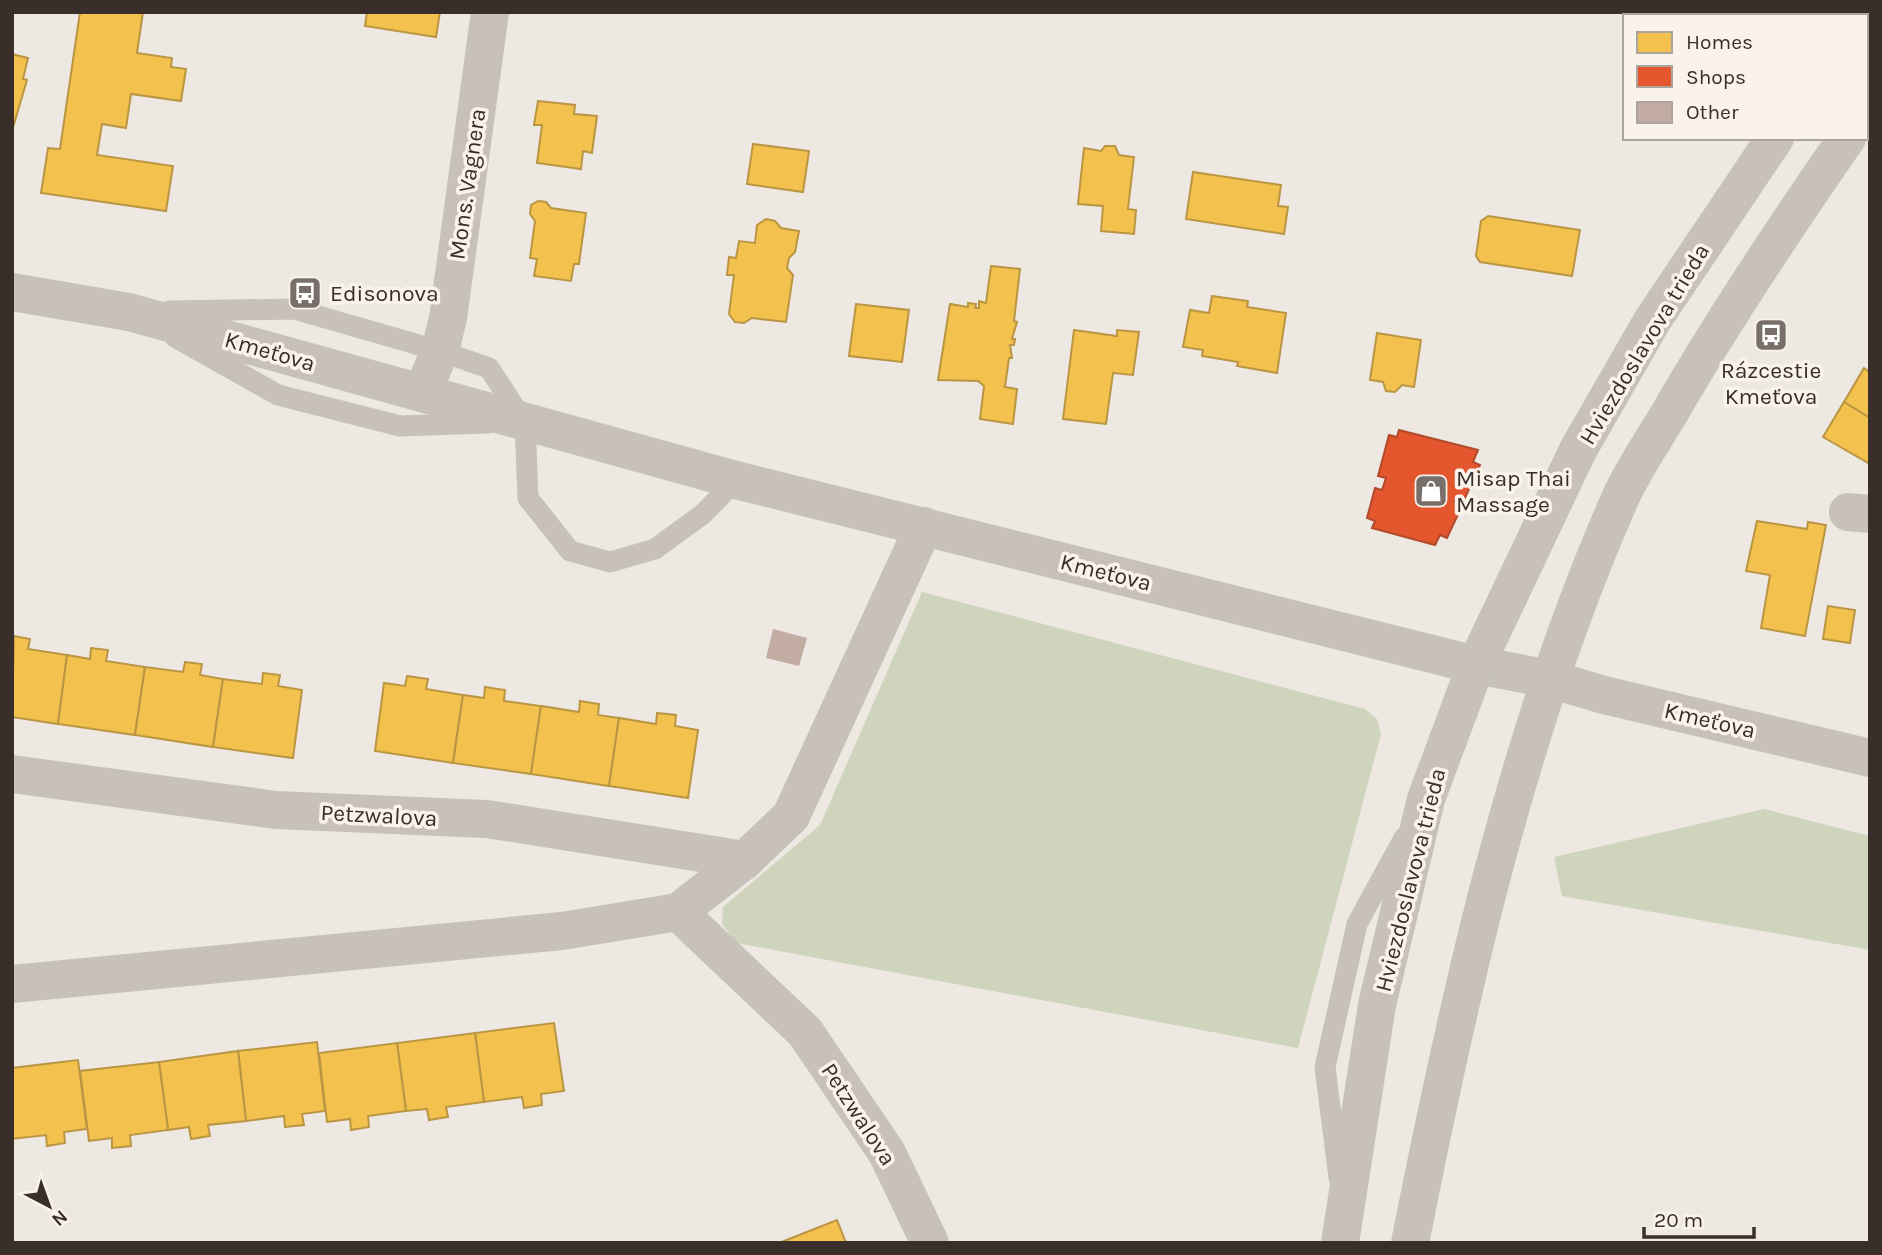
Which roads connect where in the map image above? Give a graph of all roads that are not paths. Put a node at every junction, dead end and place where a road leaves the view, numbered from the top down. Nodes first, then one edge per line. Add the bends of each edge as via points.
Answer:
1 (490, 12) edge
2 (1774, 140) edge
3 (1846, 140) edge
4 (12, 292) edge
5 (129, 312) junction
6 (440, 351) junction
7 (422, 393) junction
8 (525, 422) junction
9 (736, 480) junction
10 (923, 526) junction
11 (1476, 665) junction
12 (1550, 679) junction
13 (1870, 758) edge
14 (12, 774) edge
15 (745, 860) junction
16 (678, 912) junction
17 (12, 984) edge
18 (1342, 1229) edge
19 (930, 1243) edge
20 (1410, 1243) edge

1 - 6 street, Mons. Vagnera
2 - 11 street, Hviezdoslavova trieda via 1652,321 1578,450
3 - 12 street via 1729,311 1620,498
4 - 5 street, Kmeťova
5 - 6 lane via 294,309
5 - 7 street, Kmeťova
5 - 8 lane via 278,395 400,426
6 - 7 street, Mons. Vagnera
6 - 8 lane via 489,368
7 - 8 street, Kmeťova
8 - 9 street, Kmeťova
8 - 9 lane via 528,498 570,551 610,562 655,549 703,514
9 - 10 street, Kmeťova
10 - 11 street, Kmeťova
10 - 15 street via 791,816
11 - 12 street, Kmeťova
11 - 18 street, Hviezdoslavova trieda via 1426,799 1377,1005
12 - 13 street, Kmeťova
12 - 20 street via 1446,1063
14 - 15 street, Petzwalova via 276,810 487,819
15 - 16 street
16 - 17 street via 562,931
16 - 19 street, Petzwalova via 804,1032 887,1153

